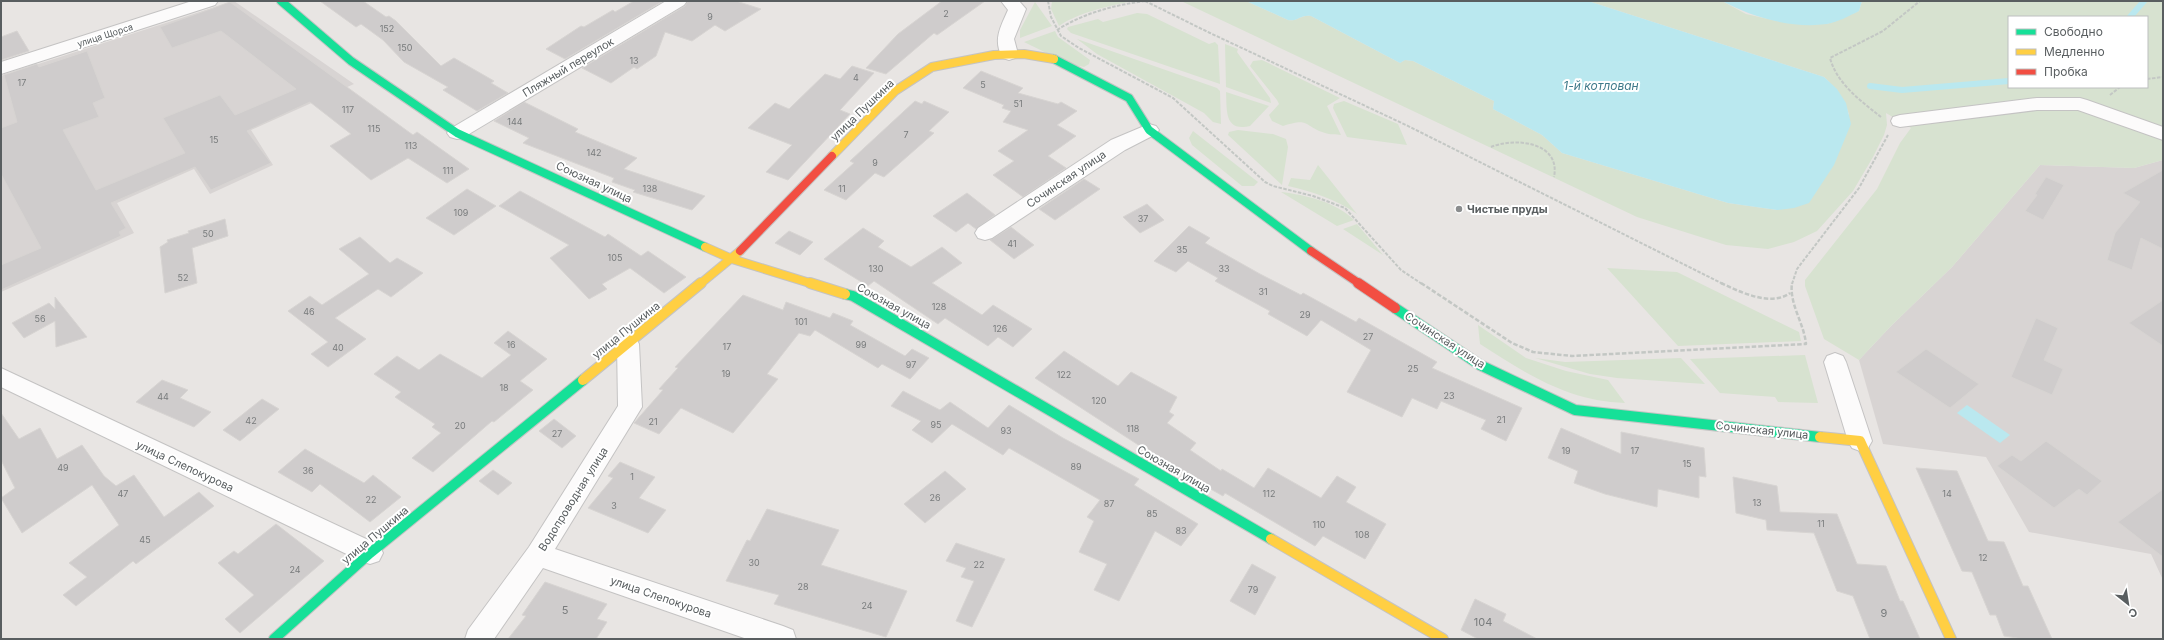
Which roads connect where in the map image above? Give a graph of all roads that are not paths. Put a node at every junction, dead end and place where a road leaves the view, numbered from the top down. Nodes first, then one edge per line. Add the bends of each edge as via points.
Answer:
1 (209, 1) edge
2 (284, 1) edge
3 (678, 1) edge
4 (1010, 1) edge
5 (1002, 54) junction
6 (1, 68) edge
7 (1892, 123) road end
8 (1149, 130) junction
9 (457, 133) junction
10 (2163, 134) edge
11 (985, 233) dead end
12 (732, 259) junction
13 (628, 344) junction
14 (1835, 362) dead end
15 (1, 377) edge
16 (1860, 441) junction
17 (370, 553) junction
18 (538, 555) junction
19 (274, 639) edge
20 (478, 639) edge
21 (783, 639) edge
22 (1442, 639) edge
23 (1951, 639) edge

1 - 6 street, улица Щорса
2 - 9 street, Союзная улица via 351,61
3 - 9 street, Пляжный переулок
4 - 5 street via 1017,8
5 - 8 street, Сочинская улица via 1050,58 1106,85 1129,98
5 - 12 street, улица Пушкина via 932,67 895,91
7 - 10 street via 2037,104 2080,104
8 - 11 street, Сочинская улица via 1118,145
8 - 16 street, Сочинская улица via 1307,248 1480,365 1575,410
9 - 12 street, Союзная улица
12 - 13 street, улица Пушкина
12 - 22 street, Союзная улица via 854,296
13 - 17 street, улица Пушкина
13 - 18 street, Водопроводная улица via 630,407
14 - 16 street
15 - 17 street, улица Слепокурова
16 - 23 street
17 - 19 street, улица Пушкина
18 - 20 street, Водопроводная улица
18 - 21 street, улица Слепокурова

